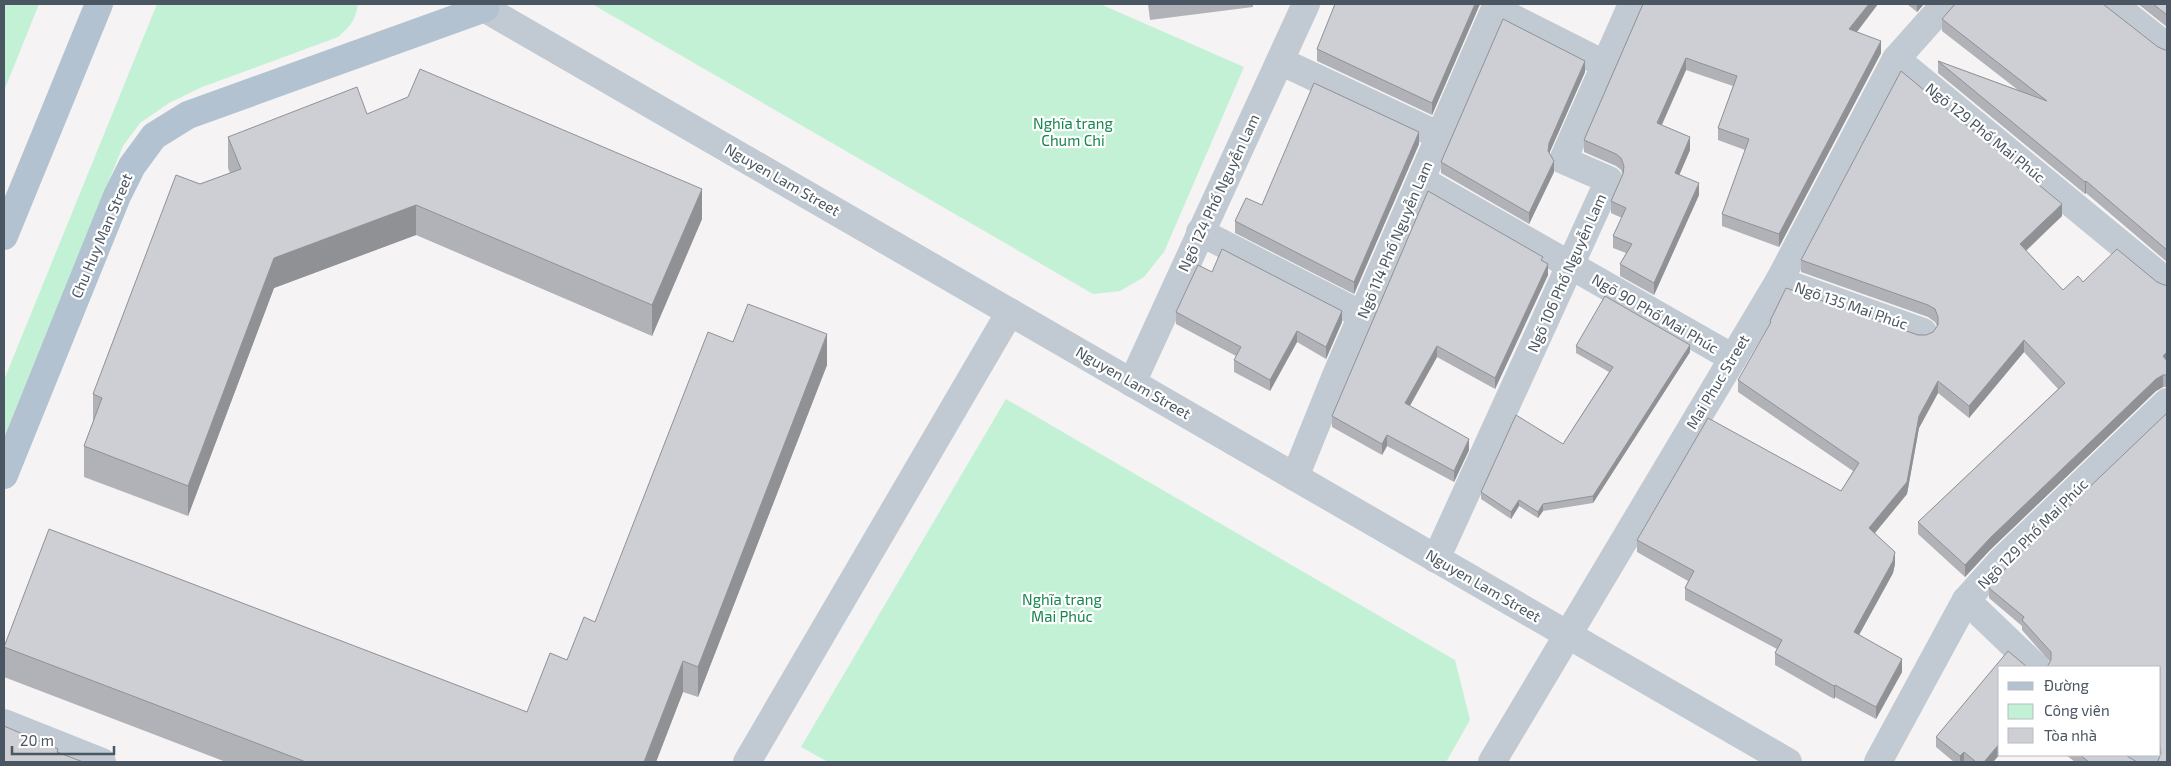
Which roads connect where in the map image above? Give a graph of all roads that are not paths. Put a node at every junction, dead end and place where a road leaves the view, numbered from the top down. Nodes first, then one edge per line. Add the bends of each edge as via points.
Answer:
1 (99, 4) edge
2 (1306, 4) edge
3 (1945, 4) edge
4 (2113, 4) edge
5 (481, 6) edge
6 (1496, 6) edge
7 (1629, 12) dead end
8 (2167, 47) edge
9 (1896, 59) junction
10 (1280, 60) junction
11 (1606, 65) junction
12 (1440, 136) junction
13 (1421, 180) junction
14 (1200, 232) junction
15 (4, 236) edge
16 (1570, 266) junction
17 (1779, 281) junction
18 (2167, 282) edge
19 (1010, 312) junction
20 (1362, 315) junction
21 (1923, 332) dead end
22 (1733, 358) junction
23 (1132, 383) junction
24 (2167, 402) edge
25 (4, 475) edge
26 (1295, 477) junction
27 (1436, 559) junction
28 (1966, 600) junction
29 (1567, 634) junction
30 (2035, 666) edge
31 (4, 723) edge
32 (102, 762) edge
33 (747, 762) edge
34 (1492, 762) edge
35 (1788, 762) edge
36 (1878, 762) edge

1 - 15 main road
2 - 10 street, Ngõ 124 Phố Nguyễn Lam
3 - 9 street, Mai Phuc Street
4 - 8 street
5 - 19 street, Nguyen Lam Street
5 - 25 main road, Chu Huy Man Street via 188,115 154,136 132,166 117,196
6 - 11 street
6 - 12 street, Ngõ 114 Phố Nguyễn Lam
7 - 11 street, Ngõ 106 Phố Nguyễn Lam
9 - 17 street, Mai Phuc Street
9 - 18 street, Ngõ 129 Phố Mai Phúc
10 - 12 street
10 - 14 street, Ngõ 124 Phố Nguyễn Lam
11 - 16 street, Ngõ 106 Phố Nguyễn Lam via 1563,160 1609,180
12 - 13 street, Ngõ 114 Phố Nguyễn Lam
13 - 16 street, Ngõ 90 Phố Mai Phúc
13 - 20 street, Ngõ 114 Phố Nguyễn Lam
14 - 20 street
14 - 23 street, Ngõ 124 Phố Nguyễn Lam
16 - 22 street, Ngõ 90 Phố Mai Phúc
16 - 27 street, Ngõ 106 Phố Nguyễn Lam
17 - 21 street, Ngõ 135 Mai Phúc
17 - 22 street, Mai Phuc Street
19 - 23 street, Nguyen Lam Street
19 - 33 street
20 - 26 street, Ngõ 114 Phố Nguyễn Lam
22 - 29 street, Mai Phuc Street
23 - 26 street, Nguyen Lam Street
24 - 28 street, Ngõ 129 Phố Mai Phúc via 2001,560
26 - 27 street, Nguyen Lam Street
27 - 29 street, Nguyen Lam Street
28 - 30 street
28 - 36 street, Ngõ 129 Phố Mai Phúc
29 - 34 street, Mai Phuc Street
29 - 35 street, Nguyen Lam Street
31 - 32 street

